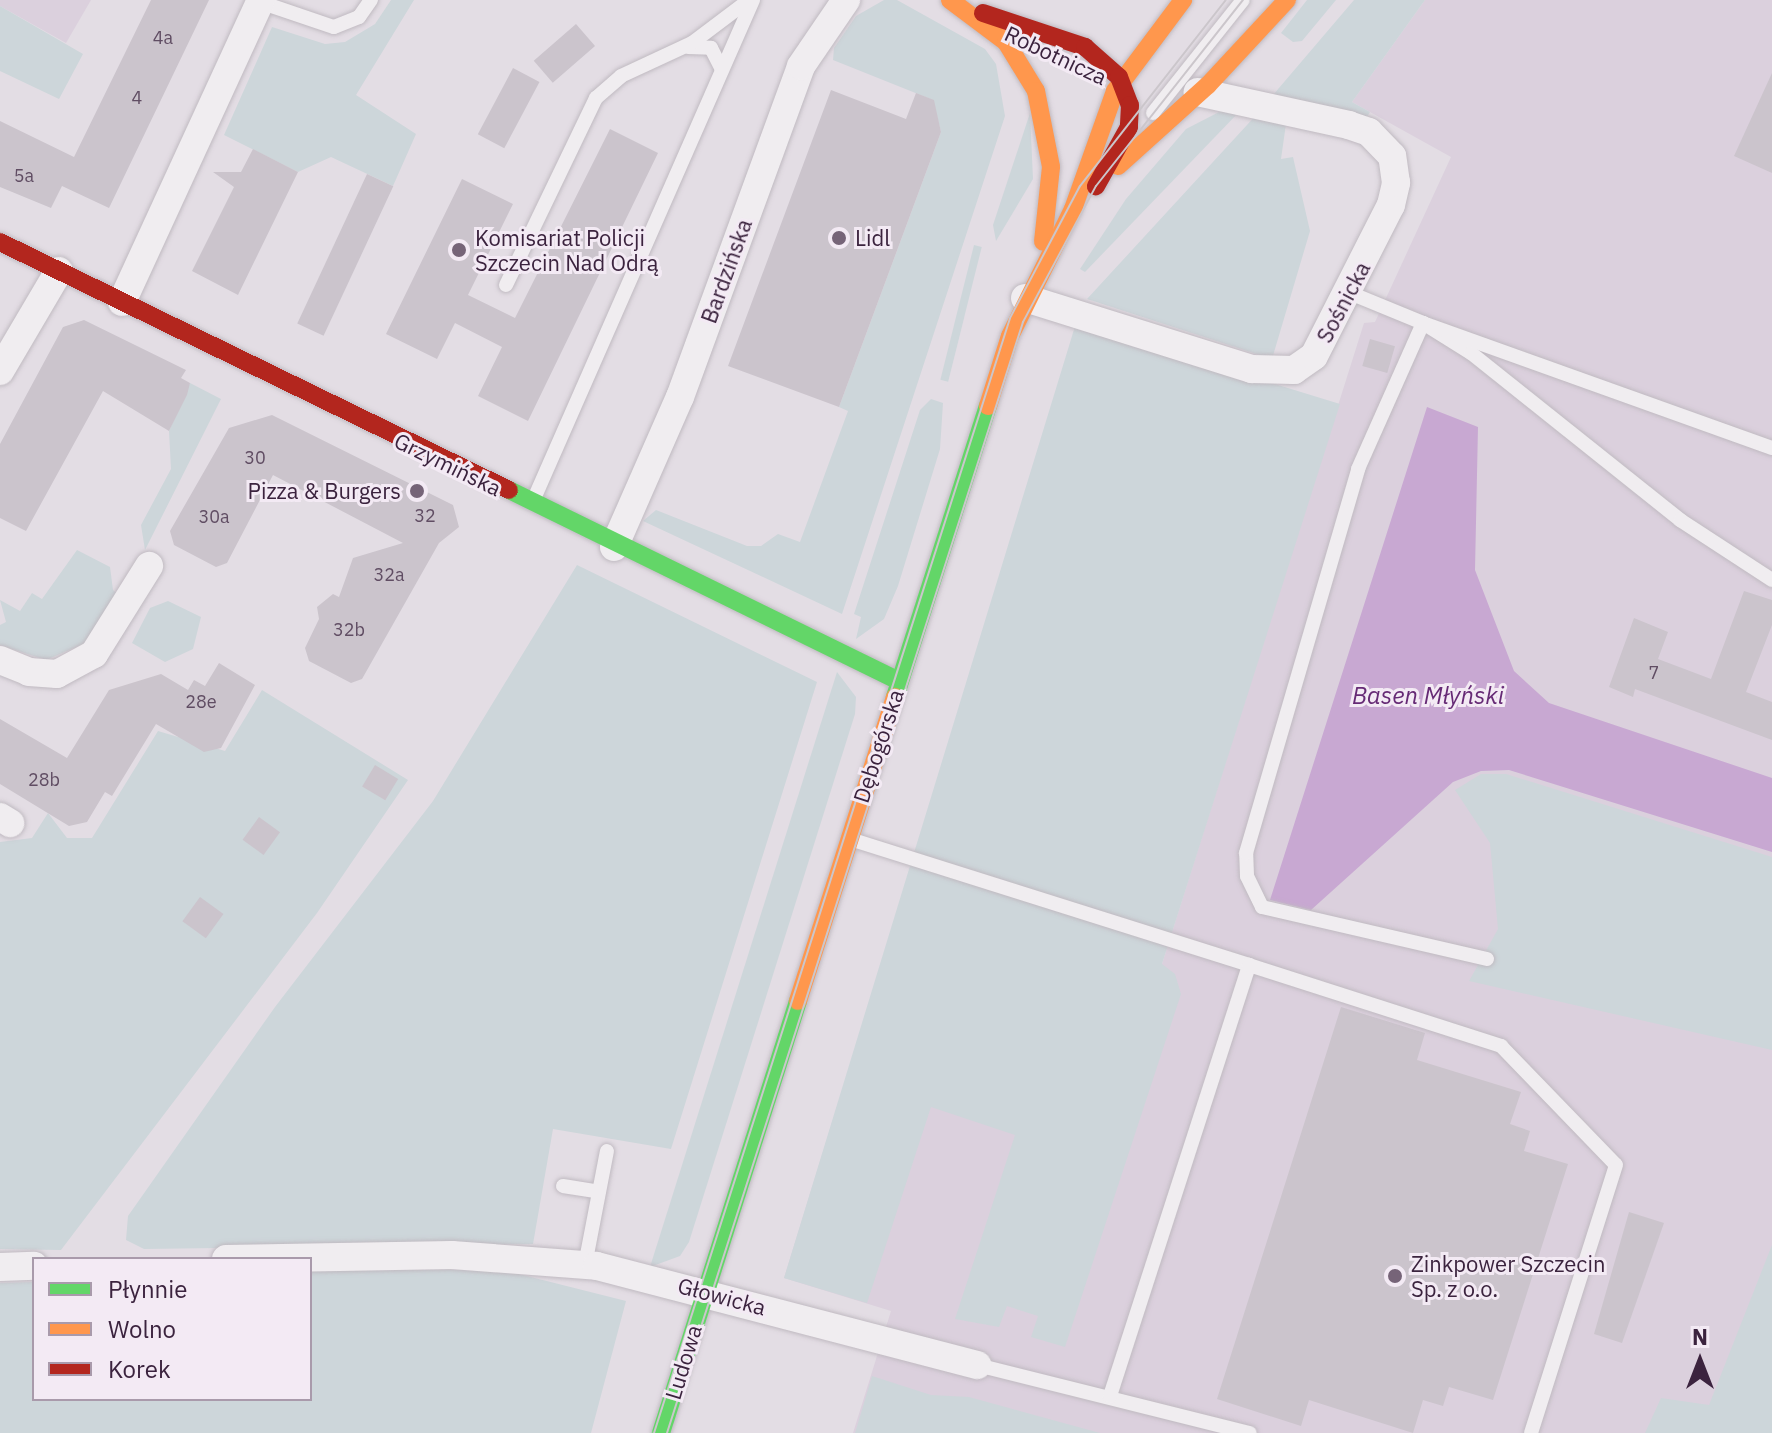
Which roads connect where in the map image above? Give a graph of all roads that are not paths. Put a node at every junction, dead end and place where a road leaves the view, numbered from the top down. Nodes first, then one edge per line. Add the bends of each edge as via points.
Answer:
1 (371, 0) edge
2 (751, 0) edge
3 (846, 0) edge
4 (952, 0) edge
5 (1243, 0) edge
6 (1287, 0) edge
7 (260, 1) edge
8 (1180, 3) edge
9 (1132, 38) dead end
10 (1076, 43) junction
11 (1110, 43) dead end
12 (685, 47) junction
13 (721, 68) junction
14 (1122, 84) junction
15 (1198, 92) junction
16 (1168, 94) junction
17 (1096, 186) junction
18 (1073, 209) junction
19 (0, 242) edge
20 (59, 271) junction
21 (506, 285) dead end
22 (1350, 293) junction
23 (1025, 298) junction
24 (122, 302) junction
25 (1423, 323) junction
26 (0, 371) edge
27 (1772, 448) edge
28 (531, 505) junction
29 (614, 547) junction
30 (149, 566) dead end
31 (1772, 580) edge
32 (0, 660) edge
33 (899, 681) junction
34 (848, 838) junction
35 (1487, 959) dead end
36 (1249, 965) junction
37 (607, 1151) dead end
38 (563, 1186) dead end
39 (599, 1192) junction
40 (312, 1257) edge
41 (585, 1265) junction
42 (32, 1266) edge
43 (0, 1267) edge
44 (705, 1291) junction
45 (977, 1365) joint
46 (1110, 1396) junction
47 (661, 1433) edge
48 (1250, 1433) edge
49 (1531, 1433) edge

1 - 7 lane via 359,17 334,27
2 - 12 lane
2 - 13 lane
3 - 29 street, Bardzińska via 801,66 680,397
4 - 10 street, Robotnicza via 1011,25
4 - 14 street, Robotnicza via 1028,45
4 - 23 street, Robotnicza via 1018,56 1043,111 1050,199
5 - 16 lane
6 - 15 street, Dębogórska
7 - 24 street
8 - 9 street
8 - 14 street, Dębogórska
10 - 11 street, Robotnicza
10 - 14 street, Robotnicza via 1099,55
12 - 13 lane via 711,48
12 - 21 lane via 621,76 596,98
13 - 28 lane
14 - 16 street
14 - 17 street, Dębogórska via 1129,127
14 - 18 street, Dębogórska via 1099,126
15 - 16 street
15 - 17 street, Dębogórska
15 - 22 street, Sośnicka via 1349,125 1369,132 1392,156 1396,183 1391,205
16 - 17 lane
17 - 18 street, Dębogórska
18 - 23 street, Dębogórska
19 - 20 street, Grzymińska
20 - 24 street, Grzymińska
20 - 26 street
22 - 23 street, Sośnicka via 1314,356 1281,372 1252,369
22 - 25 lane
23 - 33 street, Dębogórska
24 - 28 street, Grzymińska
25 - 27 lane
25 - 31 lane via 1494,369 1680,520
25 - 35 lane via 1358,469 1246,853 1247,876 1262,907
28 - 29 street, Grzymińska
29 - 33 street, Grzymińska
30 - 32 street via 94,654 57,674 29,672
33 - 34 street, Dębogórska
34 - 36 lane
34 - 44 street, Dębogórska
36 - 46 lane
36 - 49 lane via 1501,1046 1616,1165
37 - 39 lane
38 - 39 lane
39 - 41 lane
40 - 41 street, Głowicka via 452,1255
41 - 44 street, Głowicka
42 - 43 street
44 - 45 street, Głowicka
44 - 47 street, Ludowa
45 - 46 lane, Głowicka
46 - 48 lane, Głowicka

